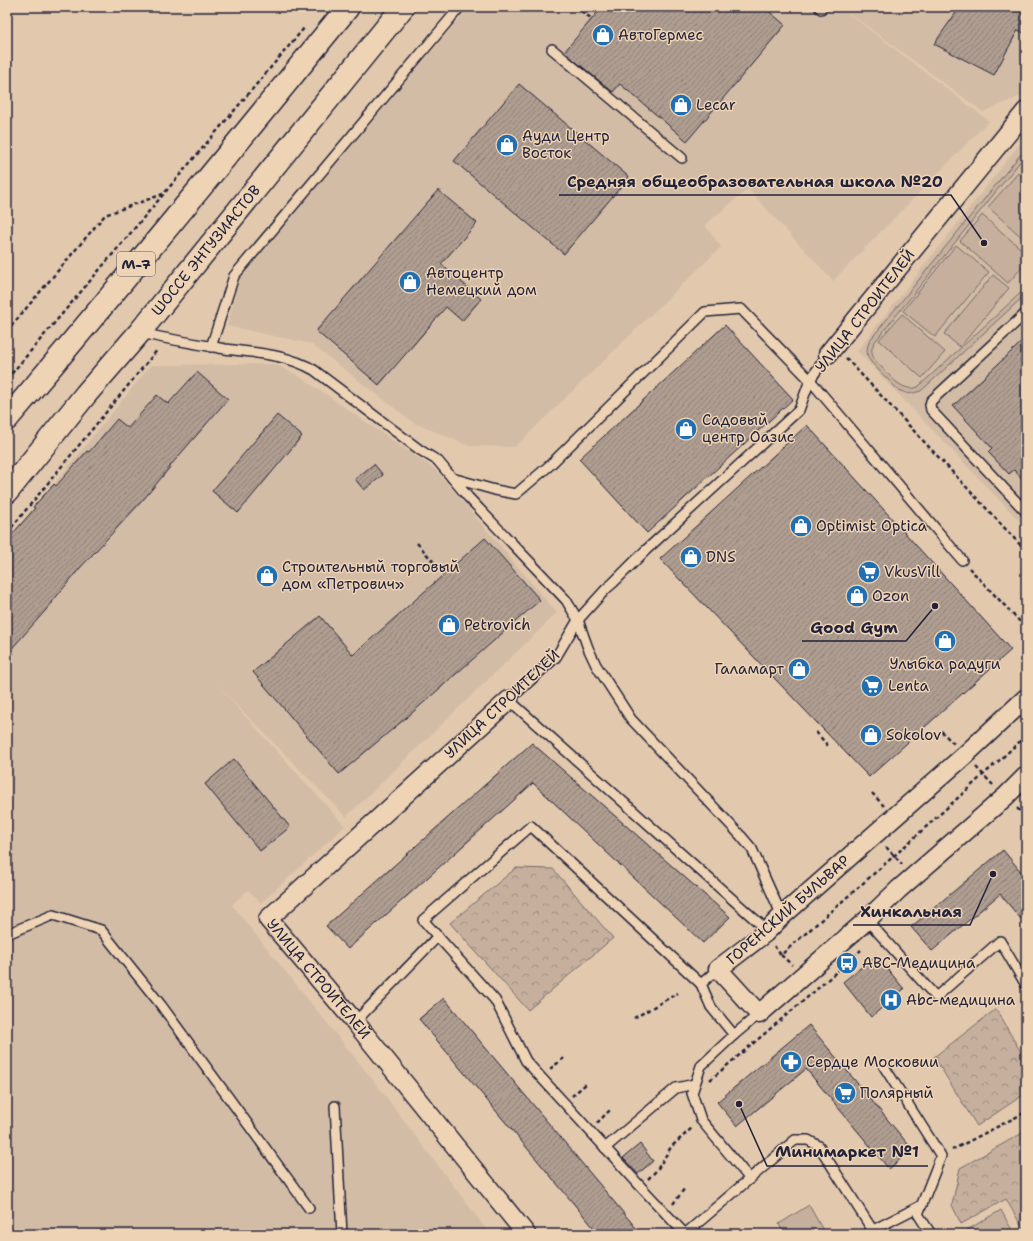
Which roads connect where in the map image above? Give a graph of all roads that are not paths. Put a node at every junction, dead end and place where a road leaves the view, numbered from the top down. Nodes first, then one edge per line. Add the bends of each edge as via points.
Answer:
1 (348, 7) edge
2 (403, 7) edge
3 (460, 7) edge
4 (552, 49) dead end
5 (1026, 111) edge
6 (682, 158) dead end
7 (1026, 313) edge
8 (139, 332) junction
9 (211, 347) junction
10 (828, 354) joint
11 (810, 380) junction
12 (7, 418) edge
13 (452, 478) junction
14 (7, 492) edge
15 (1026, 512) edge
16 (962, 560) road end
17 (578, 620) junction
18 (1026, 698) edge
19 (509, 700) junction
20 (1026, 776) edge
21 (782, 916) junction
22 (867, 920) junction
23 (7, 934) edge
24 (438, 936) junction
25 (769, 939) junction
26 (718, 969) junction
27 (701, 984) junction
28 (1026, 985) edge
29 (759, 1014) junction
30 (355, 1022) junction
31 (734, 1034) junction
32 (883, 1065) dead end
33 (695, 1084) junction
34 (335, 1106) dead end
35 (605, 1148) junction
36 (750, 1179) junction
37 (922, 1205) junction
38 (309, 1208) dead end
39 (874, 1232) edge
40 (342, 1234) edge
41 (526, 1234) edge
42 (685, 1234) edge
43 (931, 1234) edge

1 - 12 highway, М-7
2 - 8 highway, ШОССЕ ЭНТУЗИАСТОВ
3 - 9 lane via 234,276
4 - 6 lane
5 - 10 street, УЛИЦА СТРОИТЕЛЕЙ
7 - 15 lane via 931,402 930,406
8 - 9 lane
8 - 14 highway, ШОССЕ ЭНТУЗИАСТОВ
9 - 13 lane via 281,357 302,363 438,461
10 - 11 lane, УЛИЦА СТРОИТЕЛЕЙ
11 - 13 lane via 741,309 705,312 550,465 516,494
11 - 16 lane
11 - 17 lane, УЛИЦА СТРОИТЕЛЕЙ via 798,410 637,558
13 - 17 lane via 566,600
17 - 19 lane, УЛИЦА СТРОИТЕЛЕЙ via 556,657
17 - 21 lane via 596,665 630,719 752,849
18 - 21 street, ГОРЕНСКИЙ БУЛЬВАР via 959,761
19 - 25 lane via 759,924
19 - 30 street, УЛИЦА СТРОИТЕЛЕЙ via 268,919
20 - 22 street
21 - 25 street, ГОРЕНСКИЙ БУЛЬВАР
22 - 28 lane via 936,997 1000,941
22 - 29 street
23 - 38 lane via 52,915 101,930 161,1005
24 - 27 lane via 423,920 530,826
24 - 30 lane
24 - 35 lane via 494,1000 526,1061
25 - 26 street, ГОРЕНСКИЙ БУЛЬВАР
26 - 27 lane
26 - 29 street, ГОРЕНСКИЙ БУЛЬВАР
27 - 31 lane via 711,1007
29 - 31 lane
30 - 41 street, УЛИЦА СТРОИТЕЛЕЙ
31 - 33 lane via 701,1066
32 - 37 lane via 941,1156
33 - 35 lane via 676,1088
33 - 36 lane via 692,1093 700,1120
34 - 40 lane
35 - 42 lane
36 - 39 lane via 796,1140 808,1140 819,1146
36 - 42 lane
37 - 39 lane
37 - 43 lane via 918,1214

